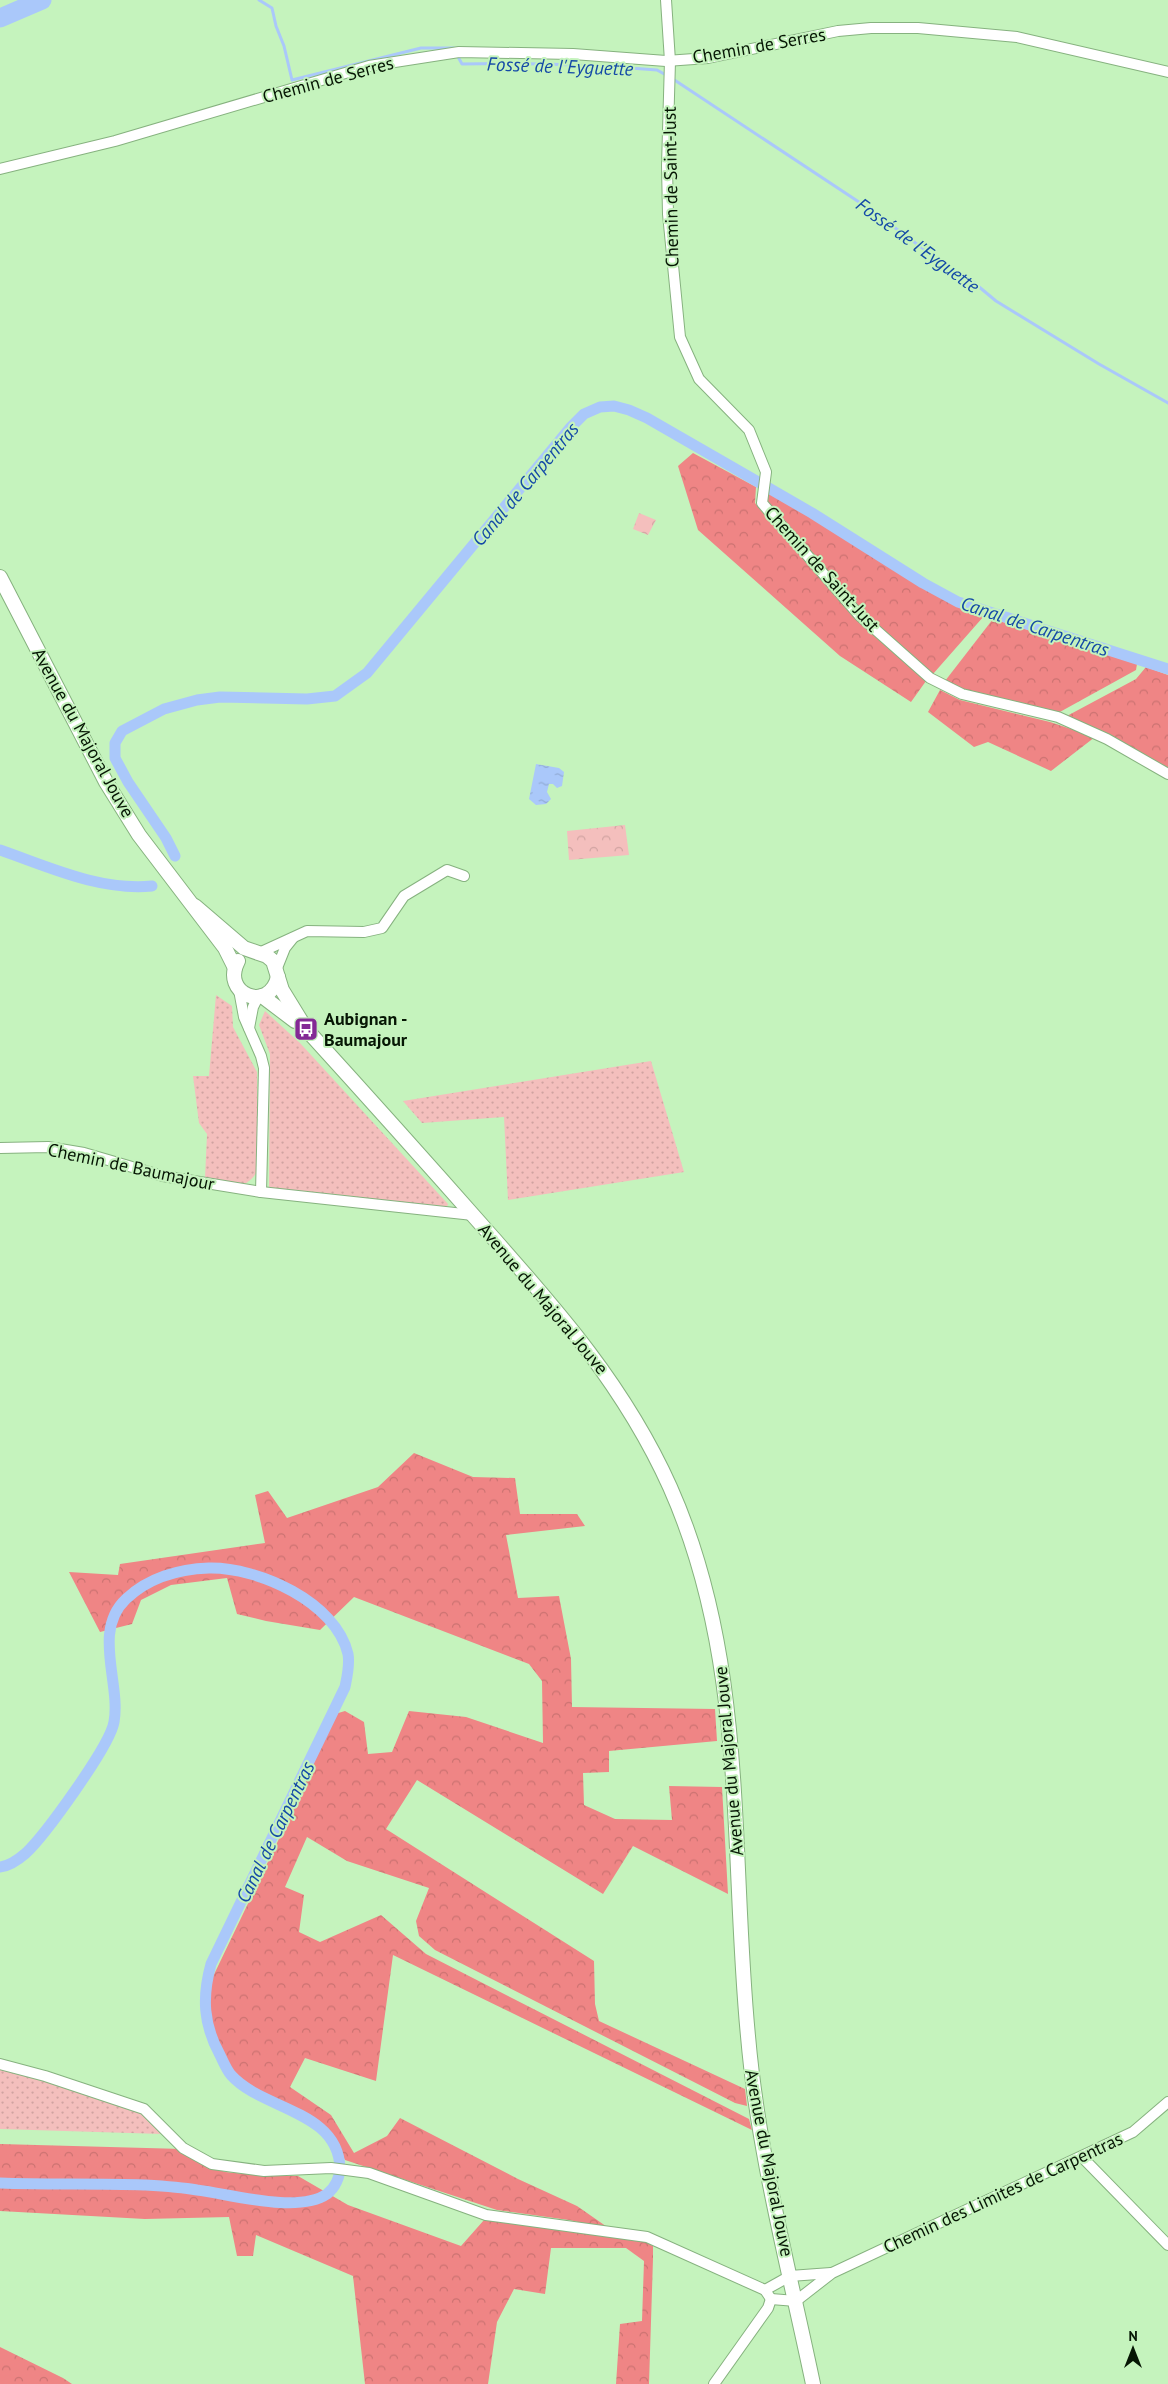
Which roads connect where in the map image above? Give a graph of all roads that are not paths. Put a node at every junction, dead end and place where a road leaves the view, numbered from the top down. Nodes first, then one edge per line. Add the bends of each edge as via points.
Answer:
1 (666, 0) edge
2 (670, 61) junction
3 (1168, 72) edge
4 (0, 169) edge
5 (0, 577) edge
6 (1168, 774) edge
7 (464, 876) dead end
8 (195, 906) junction
9 (293, 938) junction
10 (257, 953) junction
11 (235, 968) junction
12 (277, 972) junction
13 (240, 990) junction
14 (260, 996) junction
15 (249, 1029) junction
16 (306, 1029) junction
17 (0, 1148) edge
18 (261, 1192) junction
19 (473, 1214) junction
20 (0, 2064) edge
21 (1168, 2102) edge
22 (1082, 2157) junction
23 (1168, 2245) edge
24 (832, 2273) junction
25 (790, 2276) junction
26 (768, 2294) junction
27 (795, 2298) junction
28 (714, 2384) edge
29 (813, 2384) edge

1 - 2 street, Chemin de Saint-Just
2 - 3 street, Chemin de Serres via 708,58 838,32 918,28 1017,37
2 - 4 street, Chemin de Serres via 572,54 459,52 369,66 115,140
2 - 6 street, Chemin de Saint-Just via 666,166 680,337 699,379 749,430 766,472 762,503 859,615 930,678 962,694 1058,717 1107,739
5 - 8 main road, Avenue du Majoral Jouve via 106,782 140,835
7 - 9 street via 447,870 404,896 382,928 375,931 317,930
8 - 10 main road, Avenue du Majoral Jouve via 236,942
8 - 11 main road, Avenue du Majoral Jouve
9 - 10 street
9 - 12 street via 285,948
10 - 11 main road via 239,960
10 - 12 main road, Avenue du Majoral Jouve via 273,961
11 - 13 main road, Avenue du Majoral Jouve via 233,976
12 - 14 main road via 273,989
12 - 16 main road, Avenue du Majoral Jouve via 289,1004
13 - 14 main road, Avenue du Majoral Jouve via 252,997
13 - 15 street
14 - 15 street via 253,1007
14 - 16 main road, Avenue du Majoral Jouve
15 - 18 street via 264,1068
16 - 19 main road, Avenue du Majoral Jouve
17 - 18 street, Chemin de Baumajour via 48,1147 162,1176
18 - 19 street, Chemin de Baumajour
19 - 25 main road, Avenue du Majoral Jouve via 577,1334 627,1404 670,1486 696,1554 725,1681 750,2067
20 - 26 street via 144,2109 183,2148 212,2164 264,2171 346,2169 393,2180 486,2215 647,2237
21 - 22 street, Chemin des Limites de Carpentras via 1133,2132
22 - 23 street
22 - 24 street, Chemin des Limites de Carpentras
24 - 25 street, Chemin des Limites de Carpentras
24 - 27 street, Chemin des Limites de Carpentras
25 - 26 street
25 - 27 main road, Avenue du Majoral Jouve
26 - 27 street
26 - 28 street via 768,2308
27 - 29 main road, Avenue du Majoral Jouve

